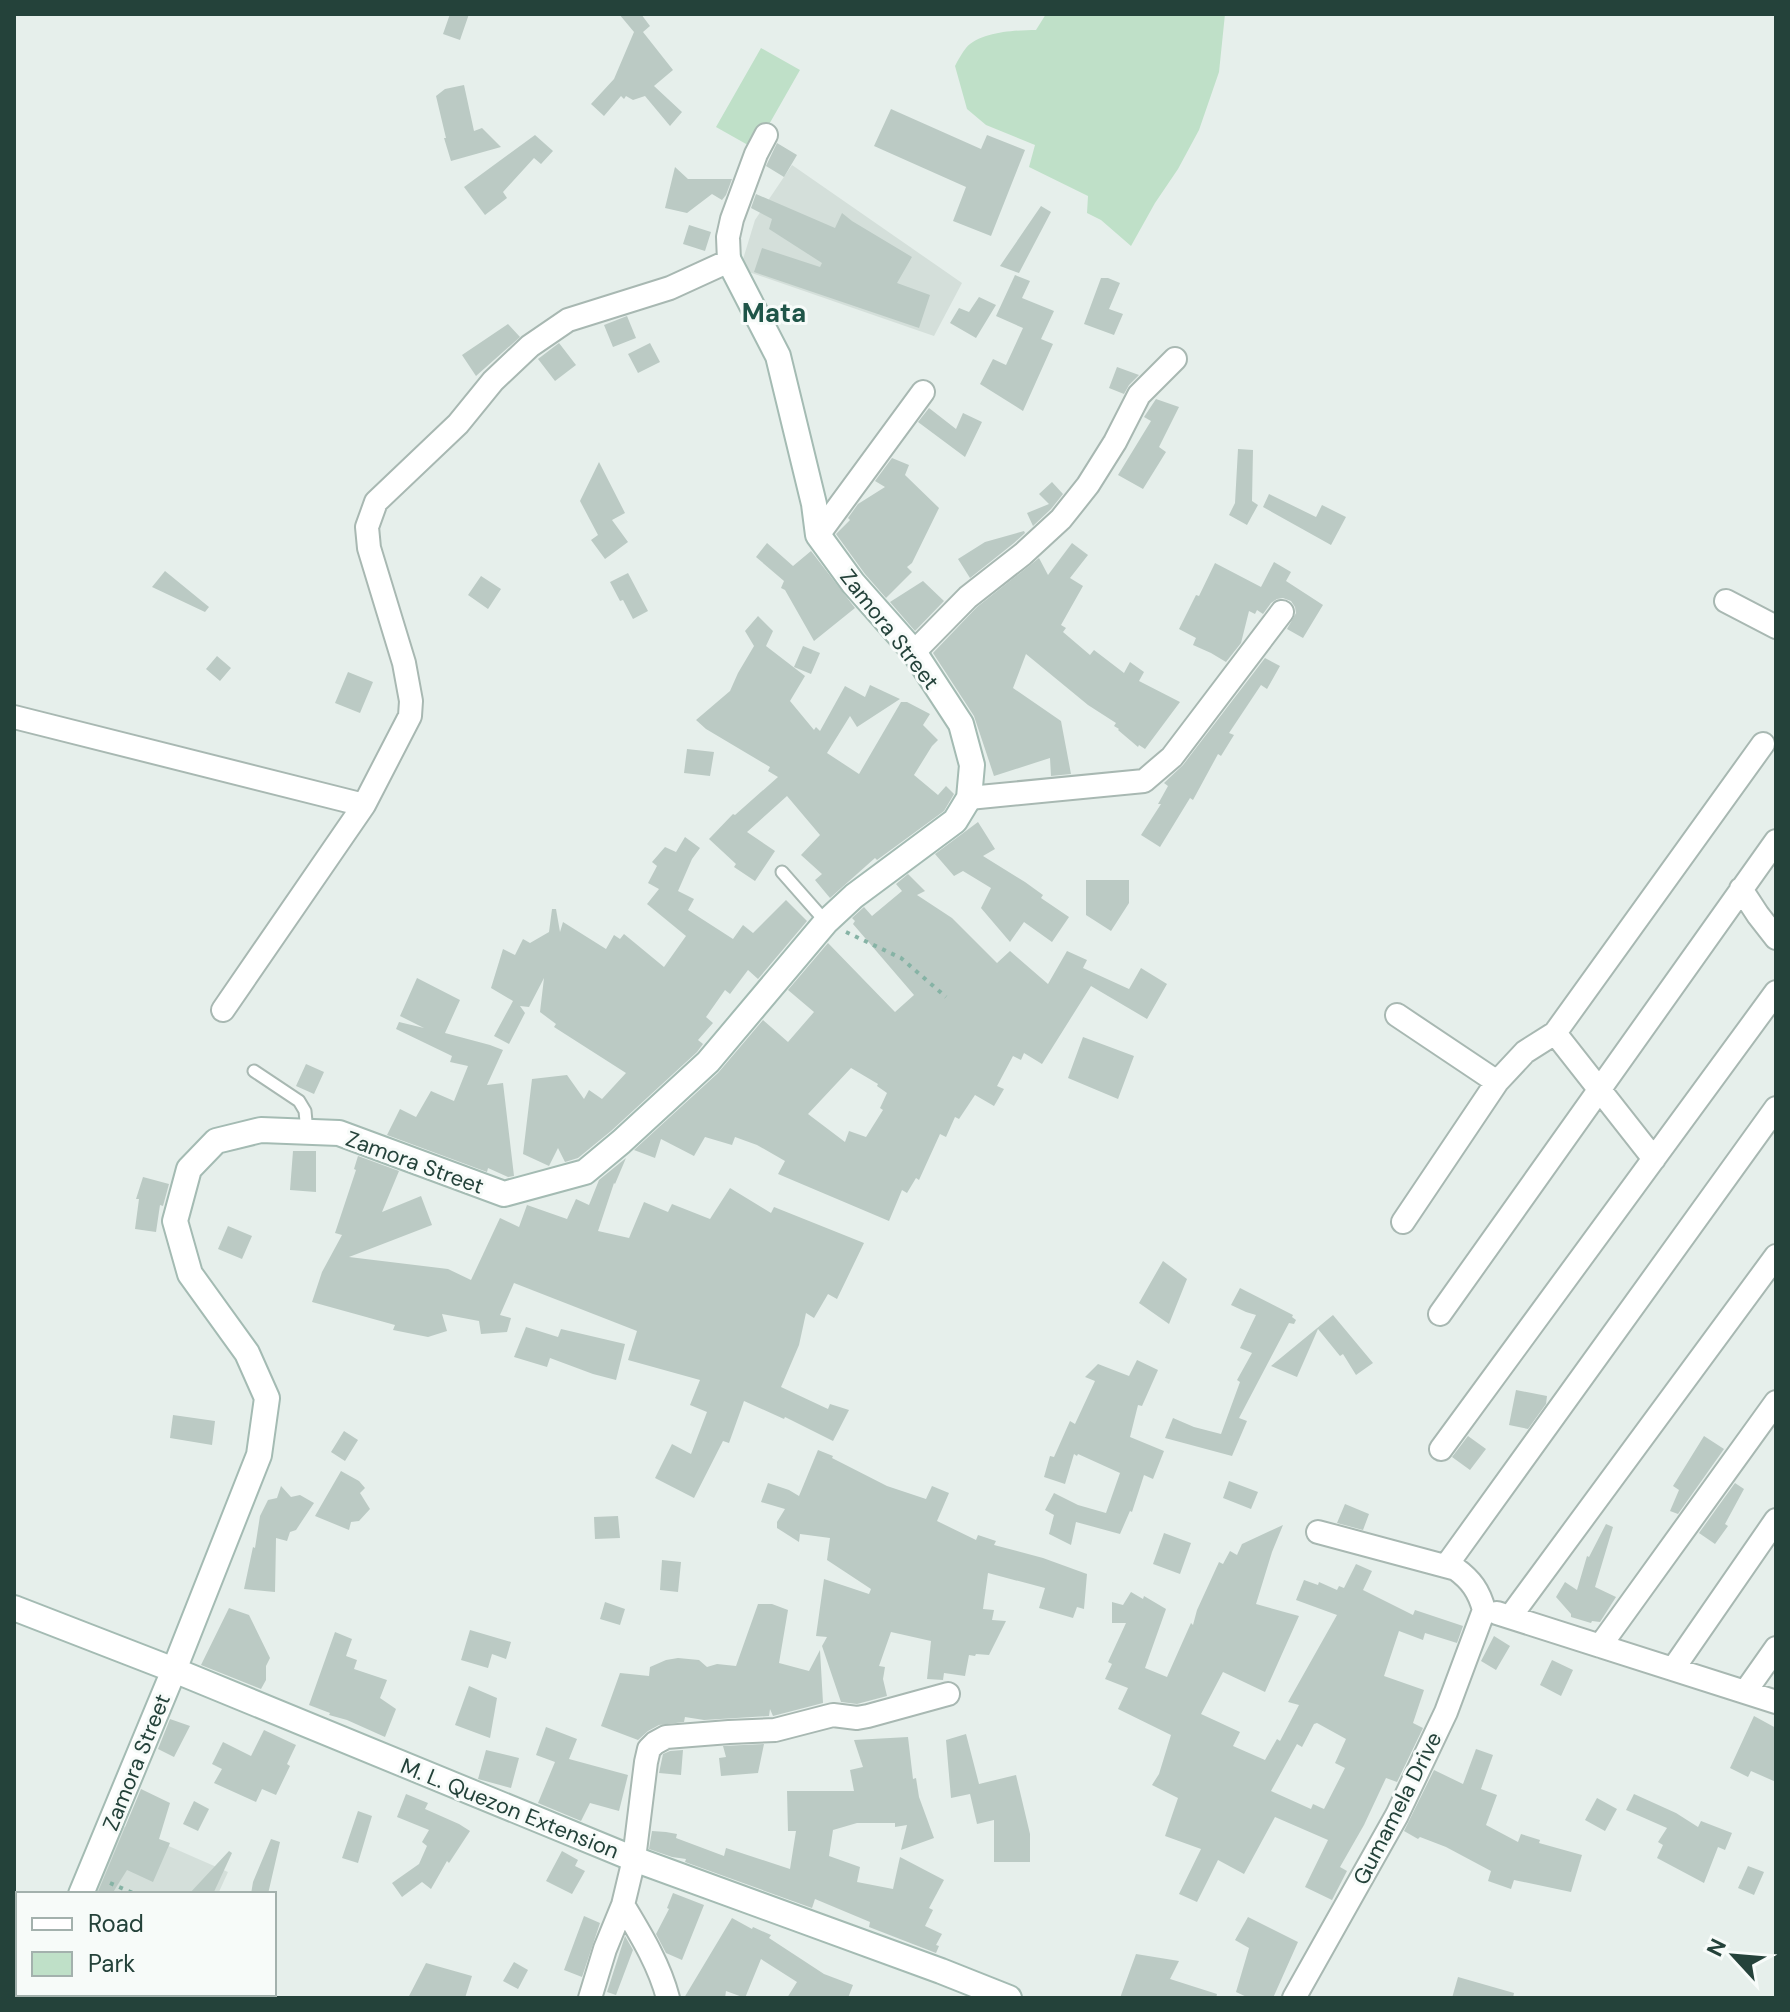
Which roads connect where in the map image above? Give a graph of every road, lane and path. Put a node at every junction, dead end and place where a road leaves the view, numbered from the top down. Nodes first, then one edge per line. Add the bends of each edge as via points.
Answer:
1 (766, 135) dead end
2 (729, 261) junction
3 (1175, 359) dead end
4 (923, 392) dead end
5 (818, 535) junction
6 (1726, 601) dead end
7 (1282, 612) dead end
8 (1776, 627) edge
9 (914, 652) junction
10 (14, 717) edge
11 (1763, 744) dead end
12 (969, 798) junction
13 (364, 805) junction
14 (1776, 841) edge
15 (782, 872) dead end
16 (1741, 889) junction
17 (826, 922) junction
18 (1776, 938) edge
19 (1776, 992) edge
20 (946, 997) dead end
21 (223, 1010) dead end
22 (1397, 1015) dead end
23 (1555, 1033) junction
24 (254, 1071) dead end
25 (1497, 1082) junction
26 (1599, 1090) junction
27 (1776, 1108) edge
28 (307, 1132) junction
29 (1654, 1159) junction
30 (1403, 1222) dead end
31 (1776, 1256) edge
32 (1440, 1314) dead end
33 (1776, 1402) edge
34 (1441, 1449) dead end
35 (1776, 1520) edge
36 (1318, 1532) dead end
37 (1446, 1566) junction
38 (14, 1608) edge
39 (1484, 1610) junction
40 (1510, 1617) junction
41 (1600, 1646) junction
42 (1776, 1648) edge
43 (1673, 1669) junction
44 (174, 1670) junction
45 (1745, 1692) junction
46 (948, 1694) dead end
47 (1776, 1702) edge
48 (634, 1859) junction
49 (82, 1892) edge
50 (623, 1905) junction
51 (590, 1998) edge
52 (668, 1998) edge
53 (1009, 1998) edge
54 (1294, 1998) edge

1 - 2 street via 732,219
2 - 5 street via 778,356
2 - 13 street via 670,288 568,320 493,381 458,424 376,502 367,527 369,548 411,701 410,716
3 - 9 street via 1139,395 1088,485 1061,519 968,597
4 - 5 street
5 - 9 street, Zamora Street
6 - 8 street
7 - 12 street via 1172,757 1144,781
9 - 12 street, Zamora Street via 961,724 972,765
10 - 13 street
11 - 23 street
12 - 17 street, Zamora Street via 955,821
13 - 21 street
14 - 16 street
15 - 17 lane
16 - 18 street
16 - 26 street
17 - 20 path via 901,958
17 - 28 street, Zamora Street via 708,1062 585,1172 504,1194 339,1133
19 - 29 street
22 - 25 street
23 - 25 street via 1525,1052
23 - 26 street
24 - 28 lane via 299,1101
25 - 30 street
26 - 29 street
26 - 32 street
27 - 37 street
28 - 44 street, Zamora Street via 261,1130 216,1141 189,1169 175,1221 190,1274 247,1353 267,1398 259,1455
29 - 34 street
31 - 40 street
33 - 41 street
35 - 43 street
36 - 37 street
37 - 39 street via 1469,1579
38 - 44 street, M. L. Quezon Extension
39 - 40 street
39 - 54 street, Gumamela Drive via 1446,1712 1397,1815
40 - 41 street
41 - 43 street
42 - 45 street
43 - 45 street
44 - 48 street, M. L. Quezon Extension
44 - 49 street, Zamora Street
45 - 47 street
46 - 48 street via 857,1718 833,1715 775,1730 666,1737 649,1749
48 - 50 street
48 - 53 street, M. L. Quezon Extension
50 - 51 street
50 - 52 street

